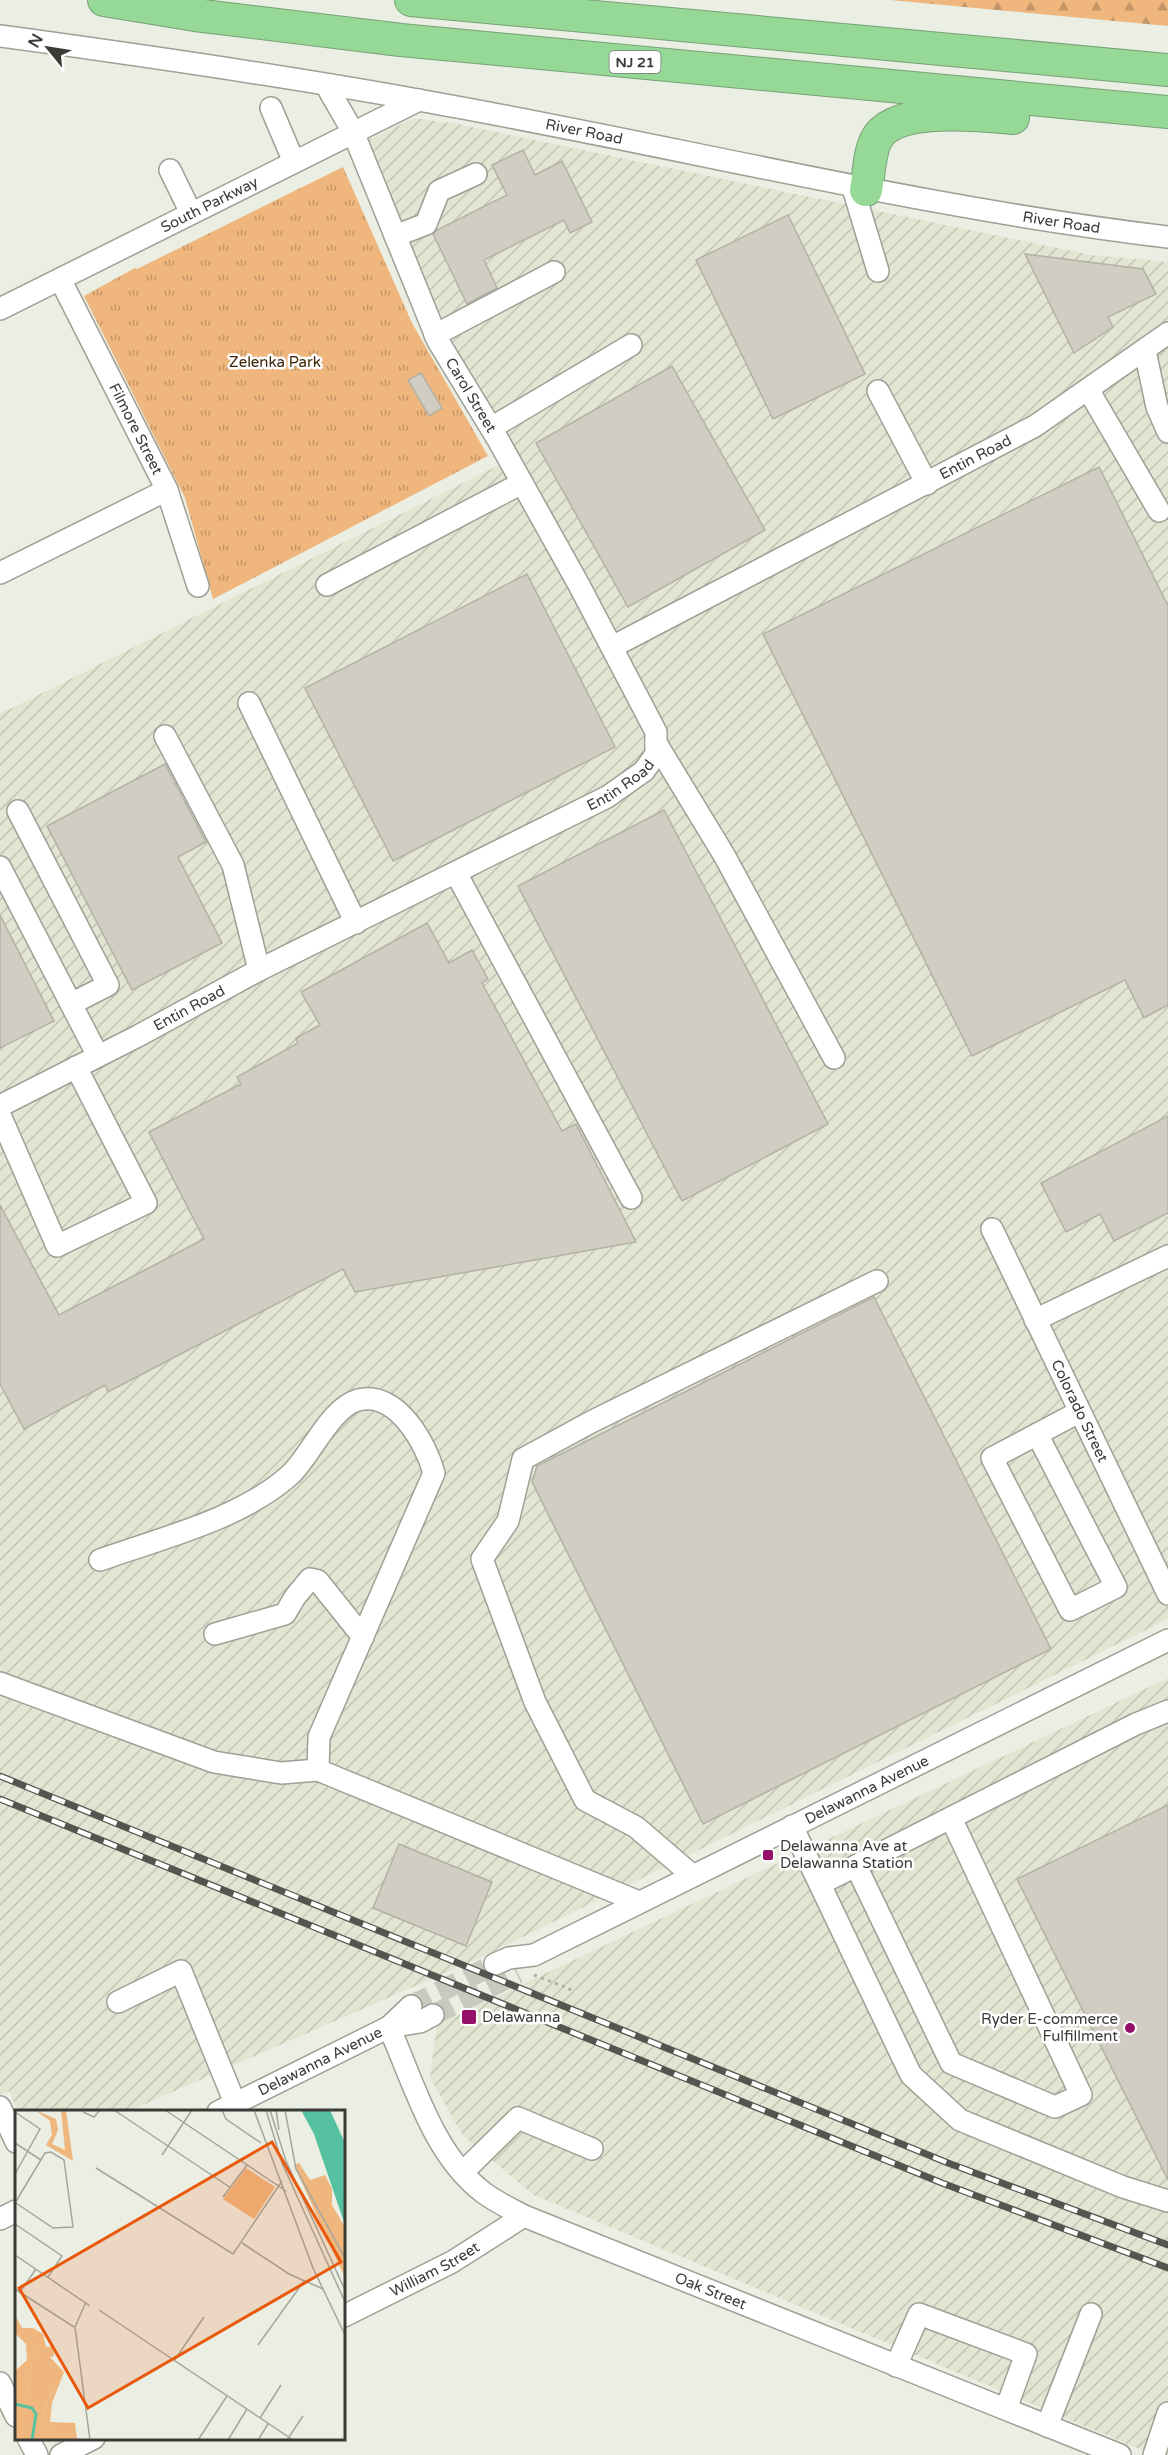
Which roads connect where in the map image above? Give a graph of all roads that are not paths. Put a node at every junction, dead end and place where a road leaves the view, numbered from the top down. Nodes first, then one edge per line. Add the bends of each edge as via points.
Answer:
1 (104, 0) edge
2 (411, 0) edge
3 (0, 36) edge
4 (1168, 70) edge
5 (326, 85) junction
6 (418, 100) junction
7 (271, 108) dead end
8 (1168, 112) edge
9 (1168, 129) edge
10 (353, 132) junction
11 (294, 162) junction
12 (170, 170) dead end
13 (476, 174) dead end
14 (860, 189) junction
15 (191, 213) junction
16 (395, 236) junction
17 (1168, 237) edge
18 (878, 271) dead end
19 (554, 272) dead end
20 (60, 279) junction
21 (0, 309) edge
22 (1168, 333) edge
23 (435, 335) junction
24 (631, 345) dead end
25 (1144, 351) junction
26 (878, 391) dead end
27 (1089, 391) junction
28 (1161, 393) edge
29 (490, 428) junction
30 (1168, 432) edge
31 (522, 483) junction
32 (927, 483) junction
33 (167, 490) junction
34 (1159, 511) dead end
35 (0, 573) edge
36 (198, 585) dead end
37 (327, 585) dead end
38 (612, 646) junction
39 (249, 703) dead end
40 (165, 736) dead end
41 (656, 743) junction
42 (18, 811) dead end
43 (0, 867) edge
44 (456, 873) junction
45 (357, 922) junction
46 (259, 970) junction
47 (71, 1004) junction
48 (98, 1056) junction
49 (834, 1058) dead end
50 (76, 1067) junction
51 (0, 1106) edge
52 (0, 1115) edge
53 (631, 1198) dead end
54 (992, 1229) dead end
55 (1168, 1256) edge
56 (878, 1281) dead end
57 (1035, 1320) junction
58 (1079, 1412) junction
59 (1037, 1434) junction
60 (100, 1560) dead end
61 (1168, 1594) edge
62 (215, 1634) dead end
63 (363, 1637) junction
64 (1168, 1640) edge
65 (0, 1683) edge
66 (1168, 1711) edge
67 (318, 1770) junction
68 (951, 1818) junction
69 (792, 1826) junction
70 (856, 1866) junction
71 (693, 1876) junction
72 (820, 1884) junction
73 (639, 1902) junction
74 (495, 1964) tunnel mouth
75 (118, 2002) dead end
76 (411, 2006) tunnel mouth
77 (433, 2015) tunnel mouth
78 (389, 2027) junction
79 (0, 2107) edge
80 (227, 2107) edge
81 (15, 2140) edge
82 (592, 2149) dead end
83 (463, 2172) junction
84 (1168, 2201) edge
85 (15, 2212) edge
86 (524, 2216) junction
87 (0, 2219) edge
88 (1091, 2314) dead end
89 (345, 2316) edge
90 (896, 2366) junction
91 (0, 2383) edge
92 (1006, 2409) junction
93 (1168, 2413) edge
94 (15, 2414) edge
95 (1047, 2426) junction
96 (29, 2440) edge
97 (92, 2440) edge
98 (37, 2455) edge
99 (61, 2455) edge
100 (1120, 2455) edge
101 (1154, 2455) edge

1 - 8 highway, NJ 21 via 401,40
2 - 4 highway
3 - 5 street, River Road
5 - 6 street, River Road
5 - 10 street, Carol Street
6 - 10 street, South Parkway
6 - 14 street, River Road
7 - 11 street
9 - 14 highway via 996,116 908,118 884,129 876,140
10 - 11 street, South Parkway
10 - 16 street, Carol Street
11 - 15 street, South Parkway
12 - 15 street
13 - 16 street via 439,191 426,224
14 - 17 street, River Road
14 - 18 street
15 - 20 street, South Parkway
16 - 23 street, Carol Street
19 - 23 street
20 - 21 street, South Parkway
20 - 33 street, Filmore Street
22 - 25 street, Entin Road
23 - 29 street, Carol Street
24 - 29 street
25 - 27 street, Entin Road
25 - 28 street
26 - 32 street
27 - 32 street, Entin Road via 1035,426
27 - 34 street
28 - 30 street
29 - 31 street, Carol Street
31 - 37 street
31 - 38 street, Carol Street
32 - 38 street, Entin Road
33 - 35 street
33 - 36 street, Filmore Street
38 - 41 street, Entin Road via 656,732
39 - 45 street
40 - 46 street via 233,865
41 - 44 street, Entin Road via 656,754 644,771 607,797
41 - 49 street via 724,855
42 - 47 street via 108,985
43 - 47 street
44 - 45 street, Entin Road
44 - 53 street
45 - 46 street, Entin Road
46 - 48 street, Entin Road
47 - 48 street
48 - 50 street, Entin Road
50 - 51 street, Entin Road
50 - 52 street via 146,1203 57,1246
54 - 57 street, Colorado Street
55 - 57 street
56 - 71 street via 523,1459 508,1521 482,1559 536,1702 585,1800 636,1827
57 - 58 street, Colorado Street
58 - 59 street
58 - 61 street, Colorado Street
59 - 59 street via 992,1458 1070,1610 1116,1587
60 - 63 street via 220,1516 274,1489 294,1472 340,1412 358,1401 378,1401 399,1413 415,1430 428,1450 434,1473
62 - 63 street via 285,1614 310,1579 318,1581
63 - 67 street via 319,1737
64 - 69 street, Delawanna Avenue
65 - 67 street via 214,1762 281,1773
66 - 68 street
67 - 73 street
68 - 70 street
68 - 70 street via 1081,2095 1055,2107 951,2063
69 - 71 street, Delawanna Avenue
69 - 72 street
70 - 72 street
71 - 73 street, Delawanna Avenue
72 - 84 street via 911,2075 960,2120 1123,2187
73 - 74 street, Delawanna Avenue via 529,1968 509,1958
75 - 80 street via 181,1971
76 - 78 street, Delawanna Avenue
77 - 78 street, Delawanna Avenue via 420,2022
78 - 80 street, Delawanna Avenue
78 - 83 street, Oak Street via 436,2135
79 - 81 street
82 - 83 street via 518,2118
83 - 86 street, Oak Street via 484,2194
85 - 87 street
86 - 89 street, William Street via 452,2262
86 - 90 street, Oak Street
88 - 95 street
90 - 92 street, Oak Street
90 - 92 street via 919,2314 1026,2354
91 - 94 street
92 - 95 street, Oak Street
93 - 101 street
95 - 100 street, Oak Street
96 - 98 street
97 - 99 street

